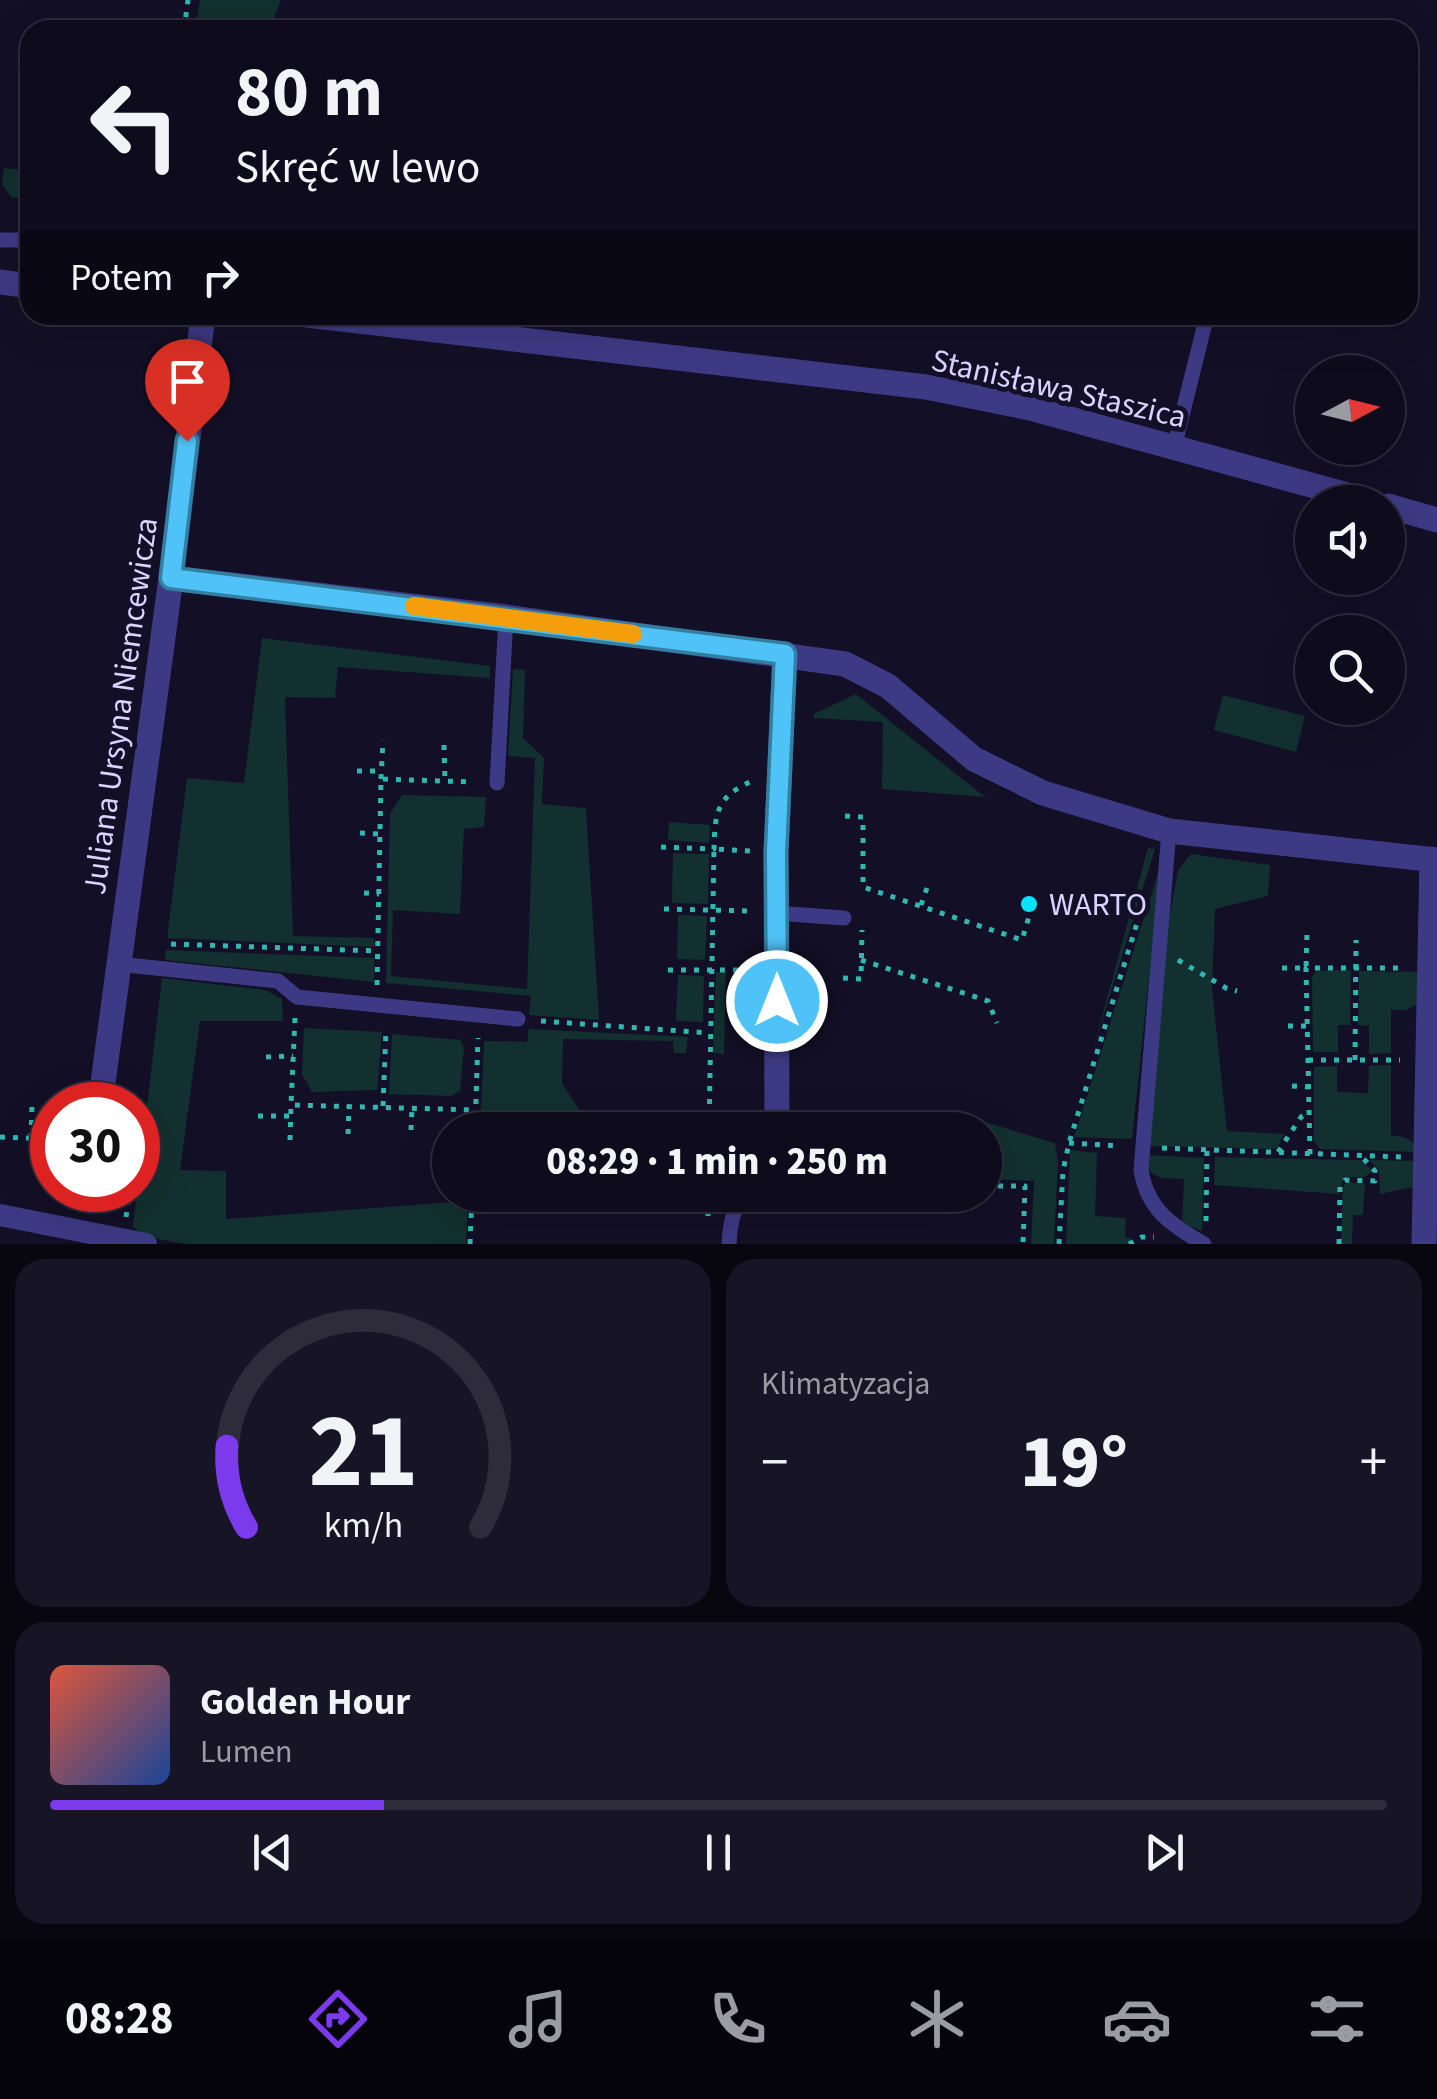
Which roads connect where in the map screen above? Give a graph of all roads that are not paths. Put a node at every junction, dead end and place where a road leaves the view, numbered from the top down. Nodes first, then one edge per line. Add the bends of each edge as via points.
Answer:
1 (202, 325) edge
2 (441, 325) edge
3 (1205, 325) edge
4 (1174, 448) junction
5 (1311, 485) edge
6 (1405, 511) edge
7 (1437, 520) edge
8 (171, 578) junction
9 (506, 617) junction
10 (785, 654) junction
11 (498, 783) road end
12 (1169, 831) junction
13 (1434, 860) edge
14 (776, 913) junction
15 (844, 918) dead end
16 (118, 964) junction
17 (518, 1019) road end
18 (103, 1082) edge
19 (777, 1112) edge
20 (735, 1212) edge
21 (0, 1215) edge
22 (146, 1244) edge
23 (729, 1244) edge
24 (1204, 1244) edge
25 (1424, 1244) edge

1 - 8 street, Juliana Ursyna Niemcewicza
2 - 4 street, Stanisława Staszica via 926,387
3 - 4 lane
4 - 5 street, Stanisława Staszica
6 - 7 street
8 - 9 street
8 - 16 street, Juliana Ursyna Niemcewicza
9 - 10 street
9 - 11 lane
10 - 12 street via 845,664 888,686 974,759 1043,793
10 - 14 street
12 - 13 street
12 - 24 lane via 1141,1148 1144,1190 1173,1226
13 - 25 street
14 - 15 lane
14 - 19 street
16 - 17 lane via 278,981 296,997
16 - 18 street, Juliana Ursyna Niemcewicza
20 - 23 lane
21 - 22 street

